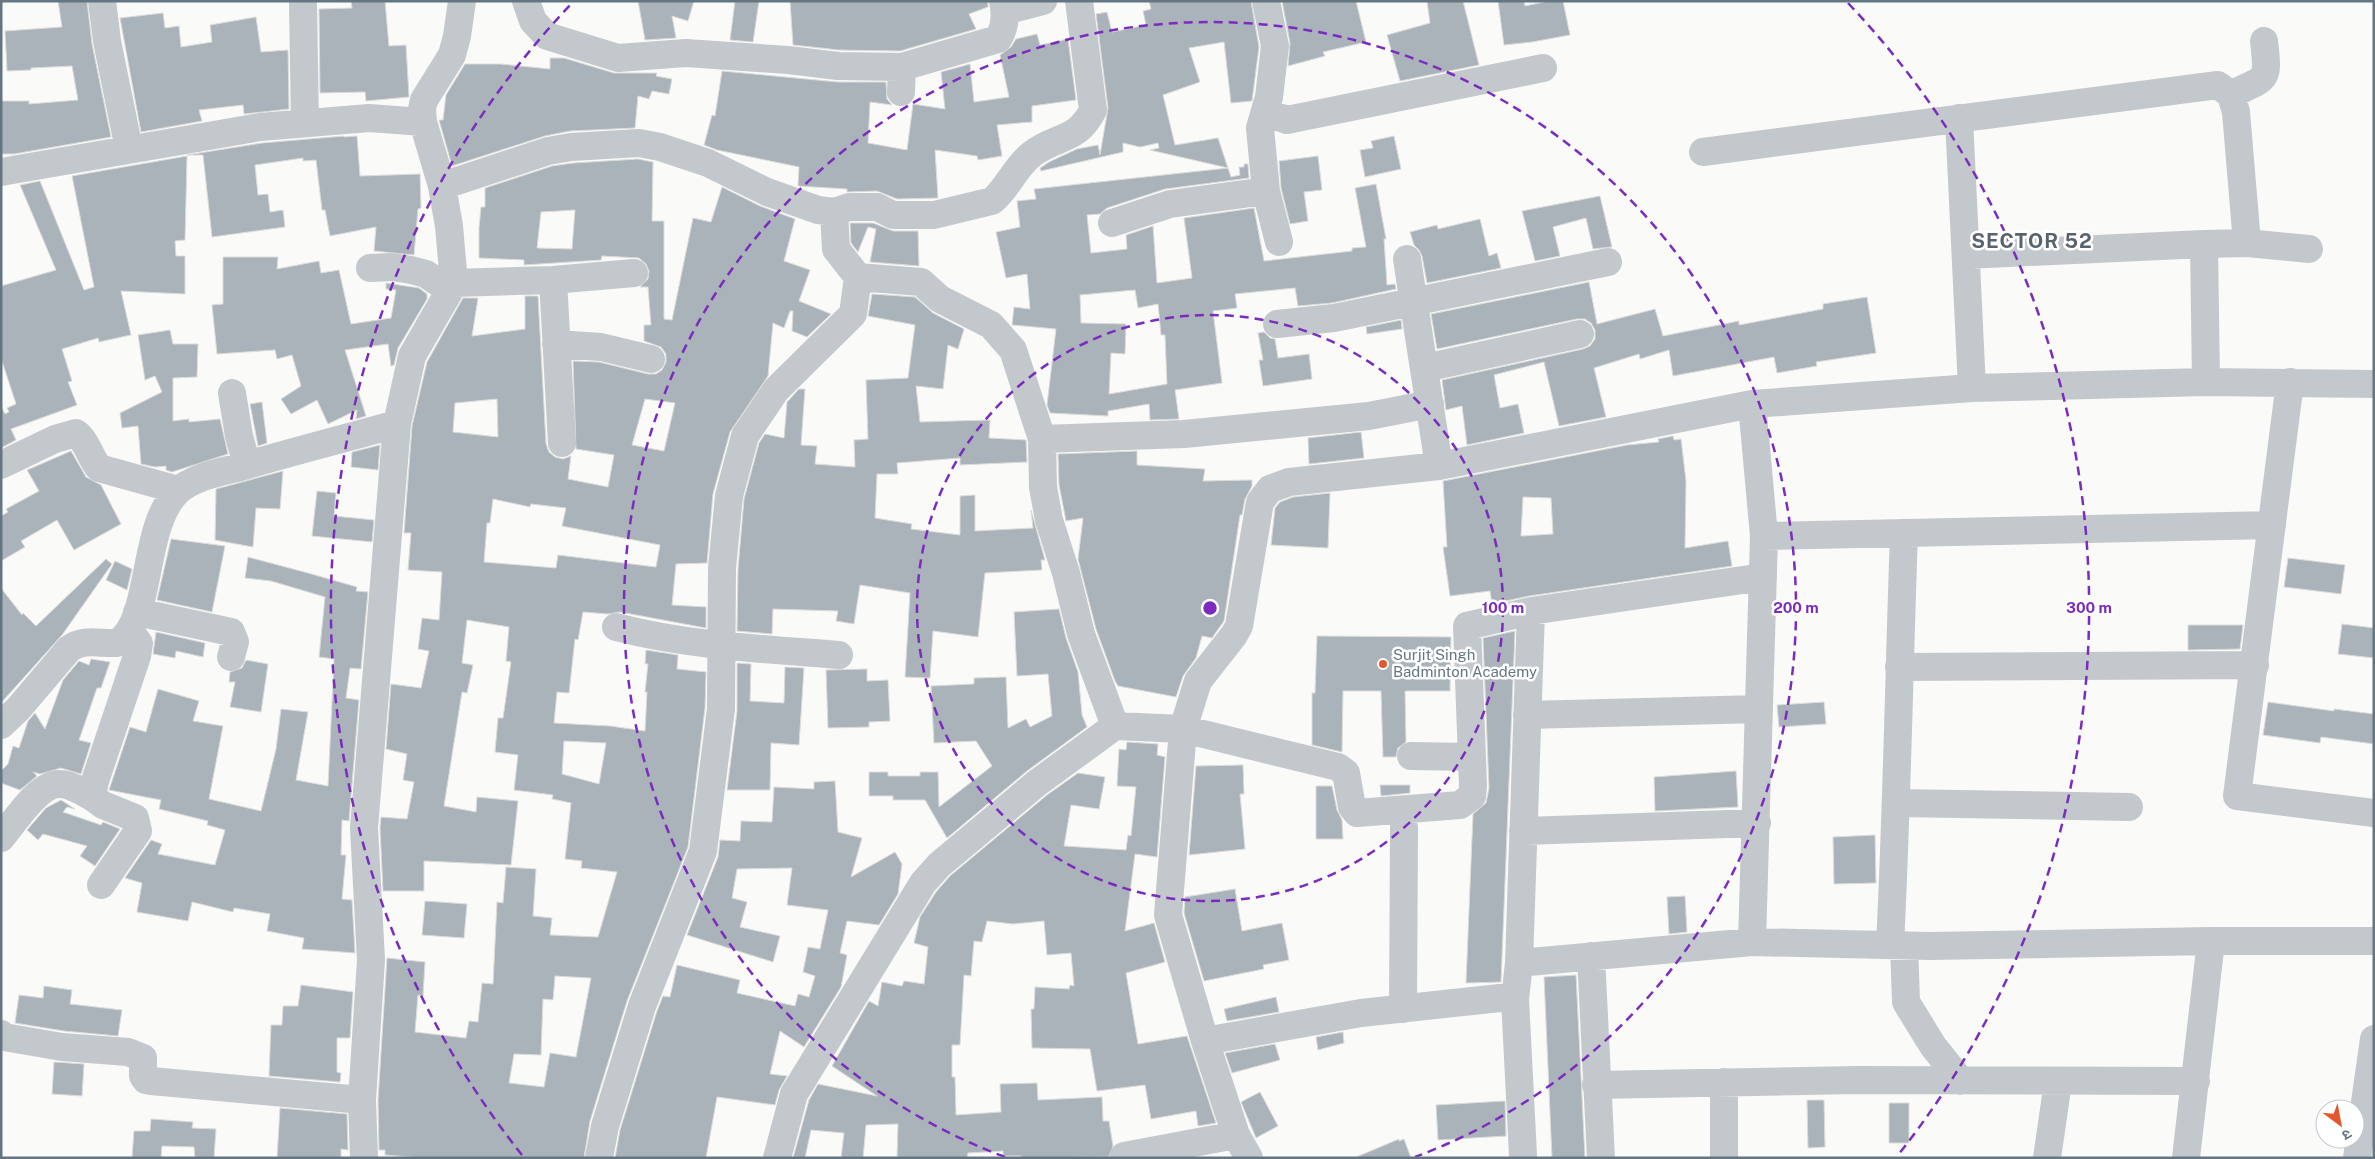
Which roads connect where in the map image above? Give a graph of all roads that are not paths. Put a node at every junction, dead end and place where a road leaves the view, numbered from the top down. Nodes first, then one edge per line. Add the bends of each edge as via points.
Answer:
1 (102, 1) edge
2 (462, 1) edge
3 (526, 1) edge
4 (1043, 1) edge
5 (1079, 1) edge
6 (1266, 1) edge
7 (303, 5) dead end
8 (1004, 6) edge
9 (2264, 41) dead end
10 (1543, 68) dead end
11 (2231, 95) junction
12 (1265, 112) junction
13 (1959, 118) junction
14 (424, 122) junction
15 (306, 123) junction
16 (129, 149) junction
17 (1703, 152) dead end
18 (1, 172) edge
19 (442, 186) junction
20 (1266, 191) junction
21 (834, 212) junction
22 (1112, 223) dead end
23 (1279, 242) dead end
24 (2247, 243) junction
25 (2204, 244) junction
26 (2309, 249) dead end
27 (1966, 255) junction
28 (1408, 259) dead end
29 (1608, 262) dead end
30 (370, 268) dead end
31 (634, 273) dead end
32 (858, 277) junction
33 (553, 280) junction
34 (454, 283) junction
35 (1415, 303) junction
36 (1277, 324) dead end
37 (1580, 334) dead end
38 (556, 344) junction
39 (651, 359) dead end
40 (1425, 368) junction
41 (2206, 382) junction
42 (2290, 382) junction
43 (2374, 384) edge
44 (1972, 388) junction
45 (232, 392) dead end
46 (1430, 404) junction
47 (1752, 404) junction
48 (397, 424) junction
49 (1042, 439) junction
50 (562, 443) dead end
51 (1, 465) edge
52 (247, 465) junction
53 (1439, 466) junction
54 (178, 490) junction
55 (2272, 525) junction
56 (1904, 533) junction
57 (1764, 536) junction
58 (1763, 577) junction
59 (1531, 611) junction
60 (134, 622) junction
61 (616, 627) dead end
62 (721, 646) junction
63 (839, 654) dead end
64 (231, 657) dead end
65 (2255, 665) junction
66 (1899, 667) junction
67 (1760, 710) junction
68 (1527, 715) junction
69 (1, 725) edge
70 (1115, 726) junction
71 (1184, 729) junction
72 (1411, 756) dead end
73 (1472, 757) junction
74 (92, 797) junction
75 (1897, 803) junction
76 (2129, 807) dead end
77 (2374, 813) edge
78 (1757, 823) junction
79 (1404, 828) dead end
80 (1523, 831) junction
81 (1, 838) edge
82 (101, 885) dead end
83 (2211, 941) junction
84 (2374, 941) edge
85 (1752, 942) junction
86 (1897, 945) junction
87 (1591, 956) junction
88 (1519, 963) junction
89 (1515, 999) junction
90 (1403, 1009) junction
91 (1, 1034) edge
92 (2374, 1039) edge
93 (1205, 1041) junction
94 (1962, 1081) junction
95 (2196, 1081) junction
96 (1724, 1082) junction
97 (2058, 1082) junction
98 (1596, 1084) junction
99 (362, 1100) junction
100 (2365, 1132) edge
101 (1242, 1146) edge
102 (1523, 1155) dead end
103 (1124, 1156) dead end
104 (364, 1158) edge
105 (600, 1158) edge
106 (777, 1158) edge
107 (1600, 1158) edge
108 (1724, 1158) edge
109 (2047, 1158) edge
110 (2186, 1158) edge

1 - 16 street
2 - 14 street via 452,54 424,100
3 - 8 street via 533,21 547,36 618,58 686,53 788,60 838,66 902,80 998,39 1003,32
4 - 8 street
5 - 21 street via 1093,110 1080,130 1033,153 992,201 934,215 893,215 877,207 849,207
6 - 12 street via 1275,46
7 - 15 street
9 - 11 street via 2267,71 2262,80
10 - 12 street via 1287,120
11 - 13 street via 2218,86
11 - 24 street via 2236,112
12 - 20 street via 1260,128
13 - 17 street
13 - 27 street
14 - 15 street via 369,118
14 - 19 street
15 - 16 street via 260,127
16 - 18 street
19 - 21 street via 548,151 639,143 708,163 767,192 807,207
19 - 34 street
20 - 22 street via 1170,204
20 - 23 street
21 - 32 street via 836,249
24 - 25 street
24 - 26 street
25 - 27 street
25 - 41 street
27 - 44 street
28 - 35 street
29 - 35 street
30 - 34 street via 411,270 436,281
31 - 33 street
32 - 49 street via 921,282 940,299 991,325 1013,350
32 - 62 street via 853,314 776,390 745,436 729,496 722,568
33 - 34 street
33 - 38 street
34 - 48 street via 412,356
35 - 36 street via 1334,318
35 - 40 street
37 - 40 street
38 - 39 street via 601,347
38 - 50 street
40 - 46 street
41 - 42 street
41 - 44 street
42 - 43 street
42 - 55 street
44 - 47 street
45 - 52 street
46 - 49 street via 1369,416 1184,434
46 - 53 street
47 - 53 street
47 - 57 street
48 - 52 street
48 - 99 street via 364,828 371,960
49 - 70 street via 1043,487 1049,520 1081,634
51 - 54 street via 55,439 76,433 81,436 99,468
52 - 54 street
53 - 71 street via 1289,482 1270,489 1260,502 1239,626 1198,681
54 - 60 street via 155,531
55 - 56 street
55 - 65 street
56 - 57 street
56 - 66 street
57 - 58 street
58 - 59 street
58 - 67 street
59 - 68 street
59 - 73 street via 1467,626
60 - 64 street via 231,632 236,642
60 - 69 street via 117,643 84,641 69,649
60 - 74 street via 139,643 138,656
61 - 62 street via 654,637
62 - 63 street
62 - 105 street via 721,709 703,851 642,1006 605,1126
65 - 66 street
65 - 77 street via 2237,796
66 - 75 street
67 - 68 street
67 - 78 street
68 - 80 street
70 - 71 street
70 - 106 street via 1037,783 939,865 923,883 794,1094
71 - 73 street via 1338,767 1346,773 1352,807 1357,813 1460,806 1472,796
71 - 93 street via 1168,915
72 - 73 street
74 - 81 street via 62,784 52,784 39,792
74 - 82 street via 138,822 138,832
75 - 76 street
75 - 86 street
78 - 80 street
78 - 85 street
79 - 90 street
80 - 88 street
83 - 84 street
83 - 86 street
83 - 95 street
85 - 86 street
85 - 87 street
86 - 94 street via 1906,1002 1933,1046
87 - 88 street
87 - 98 street
88 - 89 street
89 - 90 street
89 - 102 street
90 - 93 street
91 - 99 street via 62,1048 128,1052 142,1058 144,1076 151,1081
92 - 100 street
93 - 101 street
94 - 96 street
94 - 97 street
95 - 97 street
95 - 110 street
96 - 98 street
96 - 108 street
97 - 109 street
98 - 107 street
99 - 104 street
101 - 103 street

